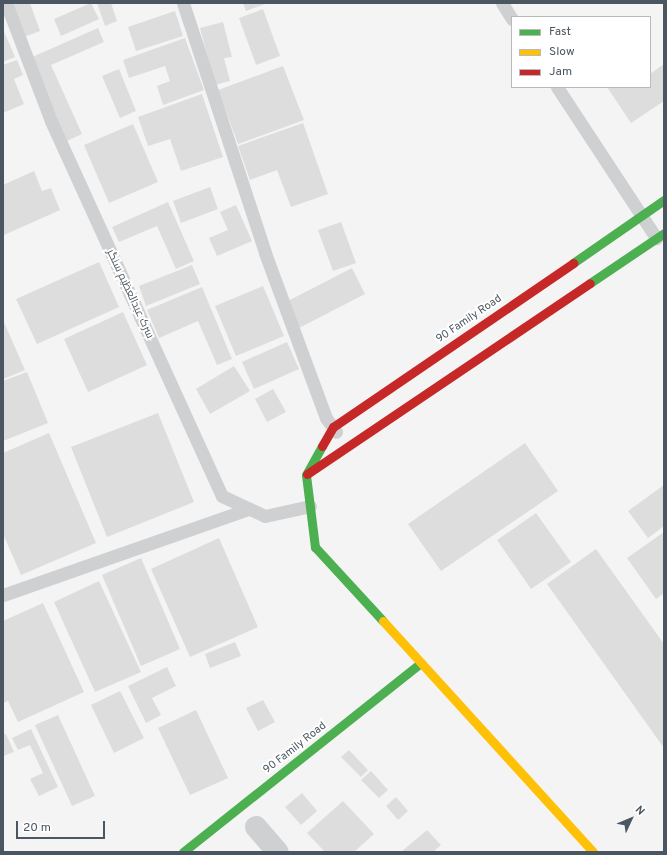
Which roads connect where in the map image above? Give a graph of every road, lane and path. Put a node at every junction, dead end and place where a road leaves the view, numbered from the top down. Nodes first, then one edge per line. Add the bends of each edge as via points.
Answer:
1 (6, 3) edge
2 (183, 3) edge
3 (502, 3) edge
4 (511, 17) edge
5 (558, 88) edge
6 (664, 200) edge
7 (641, 216) junction
8 (660, 235) edge
9 (333, 427) junction
10 (346, 450) junction
11 (306, 475) junction
12 (310, 506) junction
13 (249, 509) junction
14 (3, 595) edge
15 (421, 663) junction
16 (256, 827) dead end
17 (183, 852) edge
18 (278, 852) edge
19 (593, 852) edge

1 - 13 lane, سرک عبدالعظیم سنگر via 51,121 222,496
2 - 9 lane via 265,253 326,418
3 - 4 lane
5 - 7 lane
6 - 7 street, 90 Family Road
7 - 8 lane
7 - 9 street, 90 Family Road
8 - 10 street
9 - 10 lane
9 - 11 street, 90 Family Road
10 - 11 street
11 - 12 street
12 - 13 lane, سرک عبدالعظیم سنگر via 265,516
12 - 15 street via 315,547
13 - 14 lane
15 - 17 street, 90 Family Road
15 - 19 street
16 - 18 street

